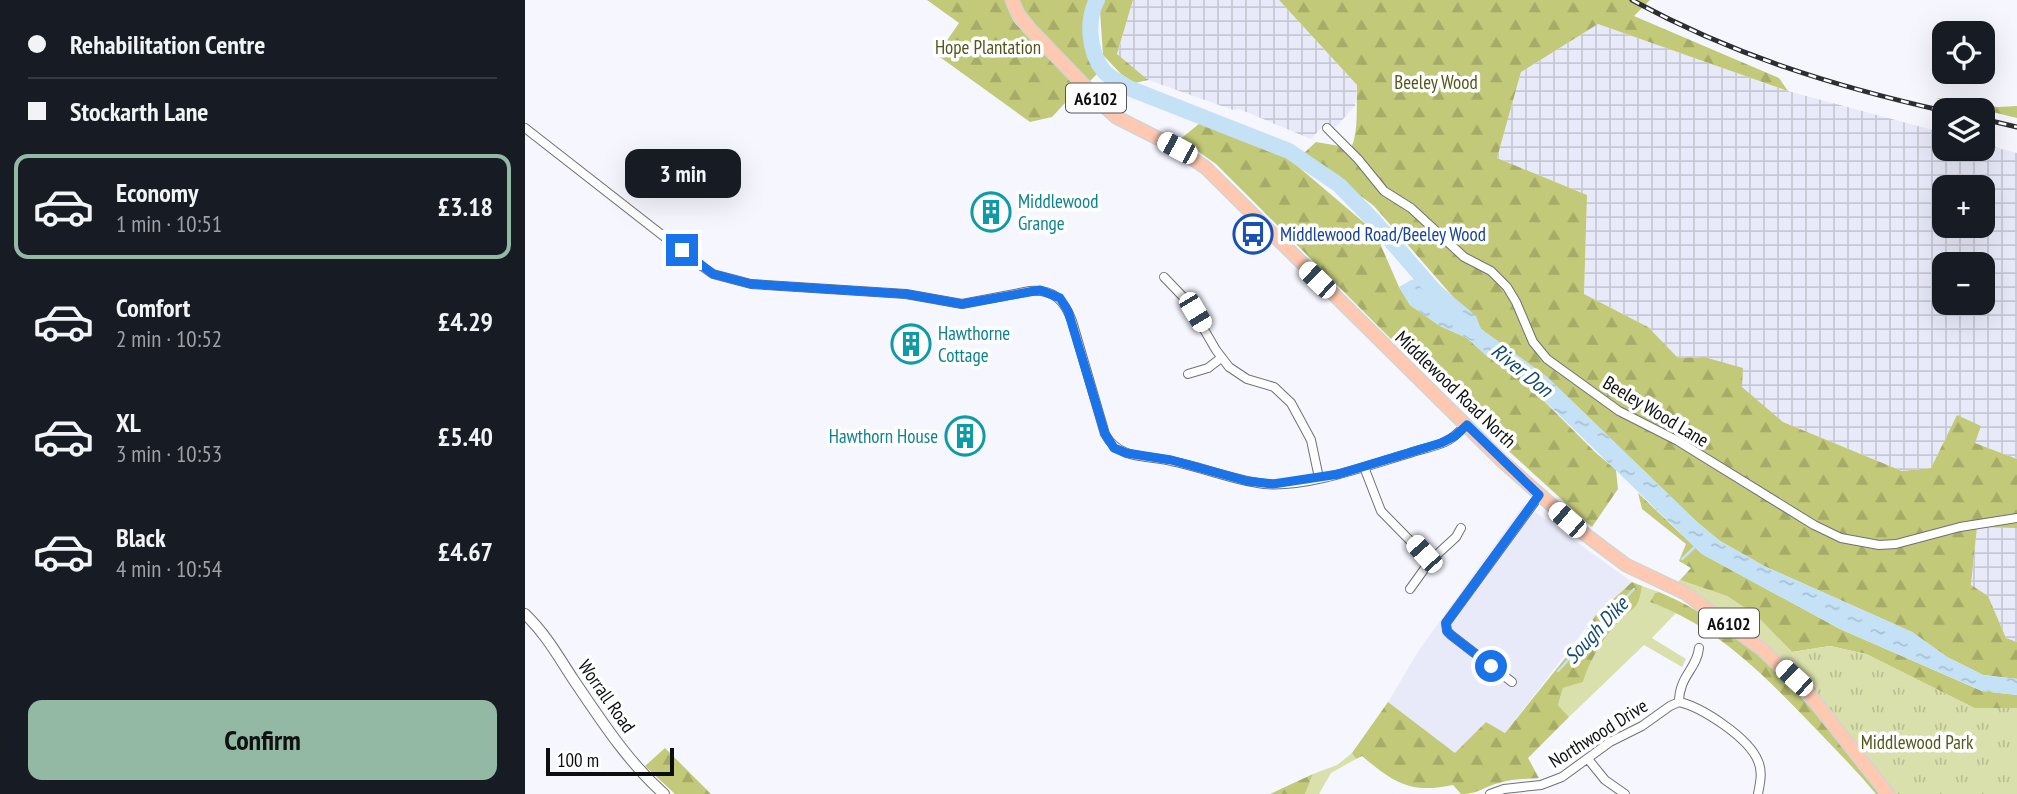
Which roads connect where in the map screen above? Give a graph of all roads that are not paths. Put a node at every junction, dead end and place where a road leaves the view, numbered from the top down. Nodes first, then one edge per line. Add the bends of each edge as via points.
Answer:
1 (1011, 0) edge
2 (525, 128) edge
3 (1327, 128) dead end
4 (1164, 276) dead end
5 (1221, 358) junction
6 (1188, 374) dead end
7 (1467, 425) junction
8 (1364, 467) junction
9 (1319, 478) junction
10 (1539, 495) junction
11 (2017, 519) edge
12 (1461, 528) dead end
13 (1430, 561) junction
14 (1410, 589) dead end
15 (525, 614) edge
16 (1699, 648) dead end
17 (1511, 682) dead end
18 (1679, 702) junction
19 (1588, 759) junction
20 (1887, 792) edge
21 (664, 794) edge
22 (1490, 794) edge
23 (1625, 794) edge
24 (1758, 794) edge

1 - 7 main road, Middlewood Road North / A6102 via 1028,28 1105,107 1206,168
2 - 9 street via 703,267 727,278 771,286 906,294 962,304 1047,291 1060,298 1068,311 1105,434 1114,448 1262,483
3 - 11 street, Beeley Wood Lane via 1384,191 1507,287 1533,342 1547,359 1619,411 1678,441 1814,525 1840,538 1879,545
4 - 5 street via 1188,302
5 - 6 street via 1205,370
5 - 9 street via 1241,376 1274,387 1291,403 1311,440
7 - 8 street via 1441,443
7 - 10 main road, Middlewood Road North / A6102
8 - 9 street
8 - 13 street via 1381,511
10 - 17 street via 1446,623 1451,635
10 - 20 main road, Middlewood Road North / A6102 via 1626,565 1685,593 1763,650 1809,694
12 - 13 street
13 - 14 street
15 - 21 street, Worrall Road via 626,755
16 - 18 street via 1680,686
18 - 19 street, Northwood Drive
18 - 24 street via 1699,708 1753,751 1761,771
19 - 22 street, Northwood Drive via 1541,785
19 - 23 street via 1605,780

